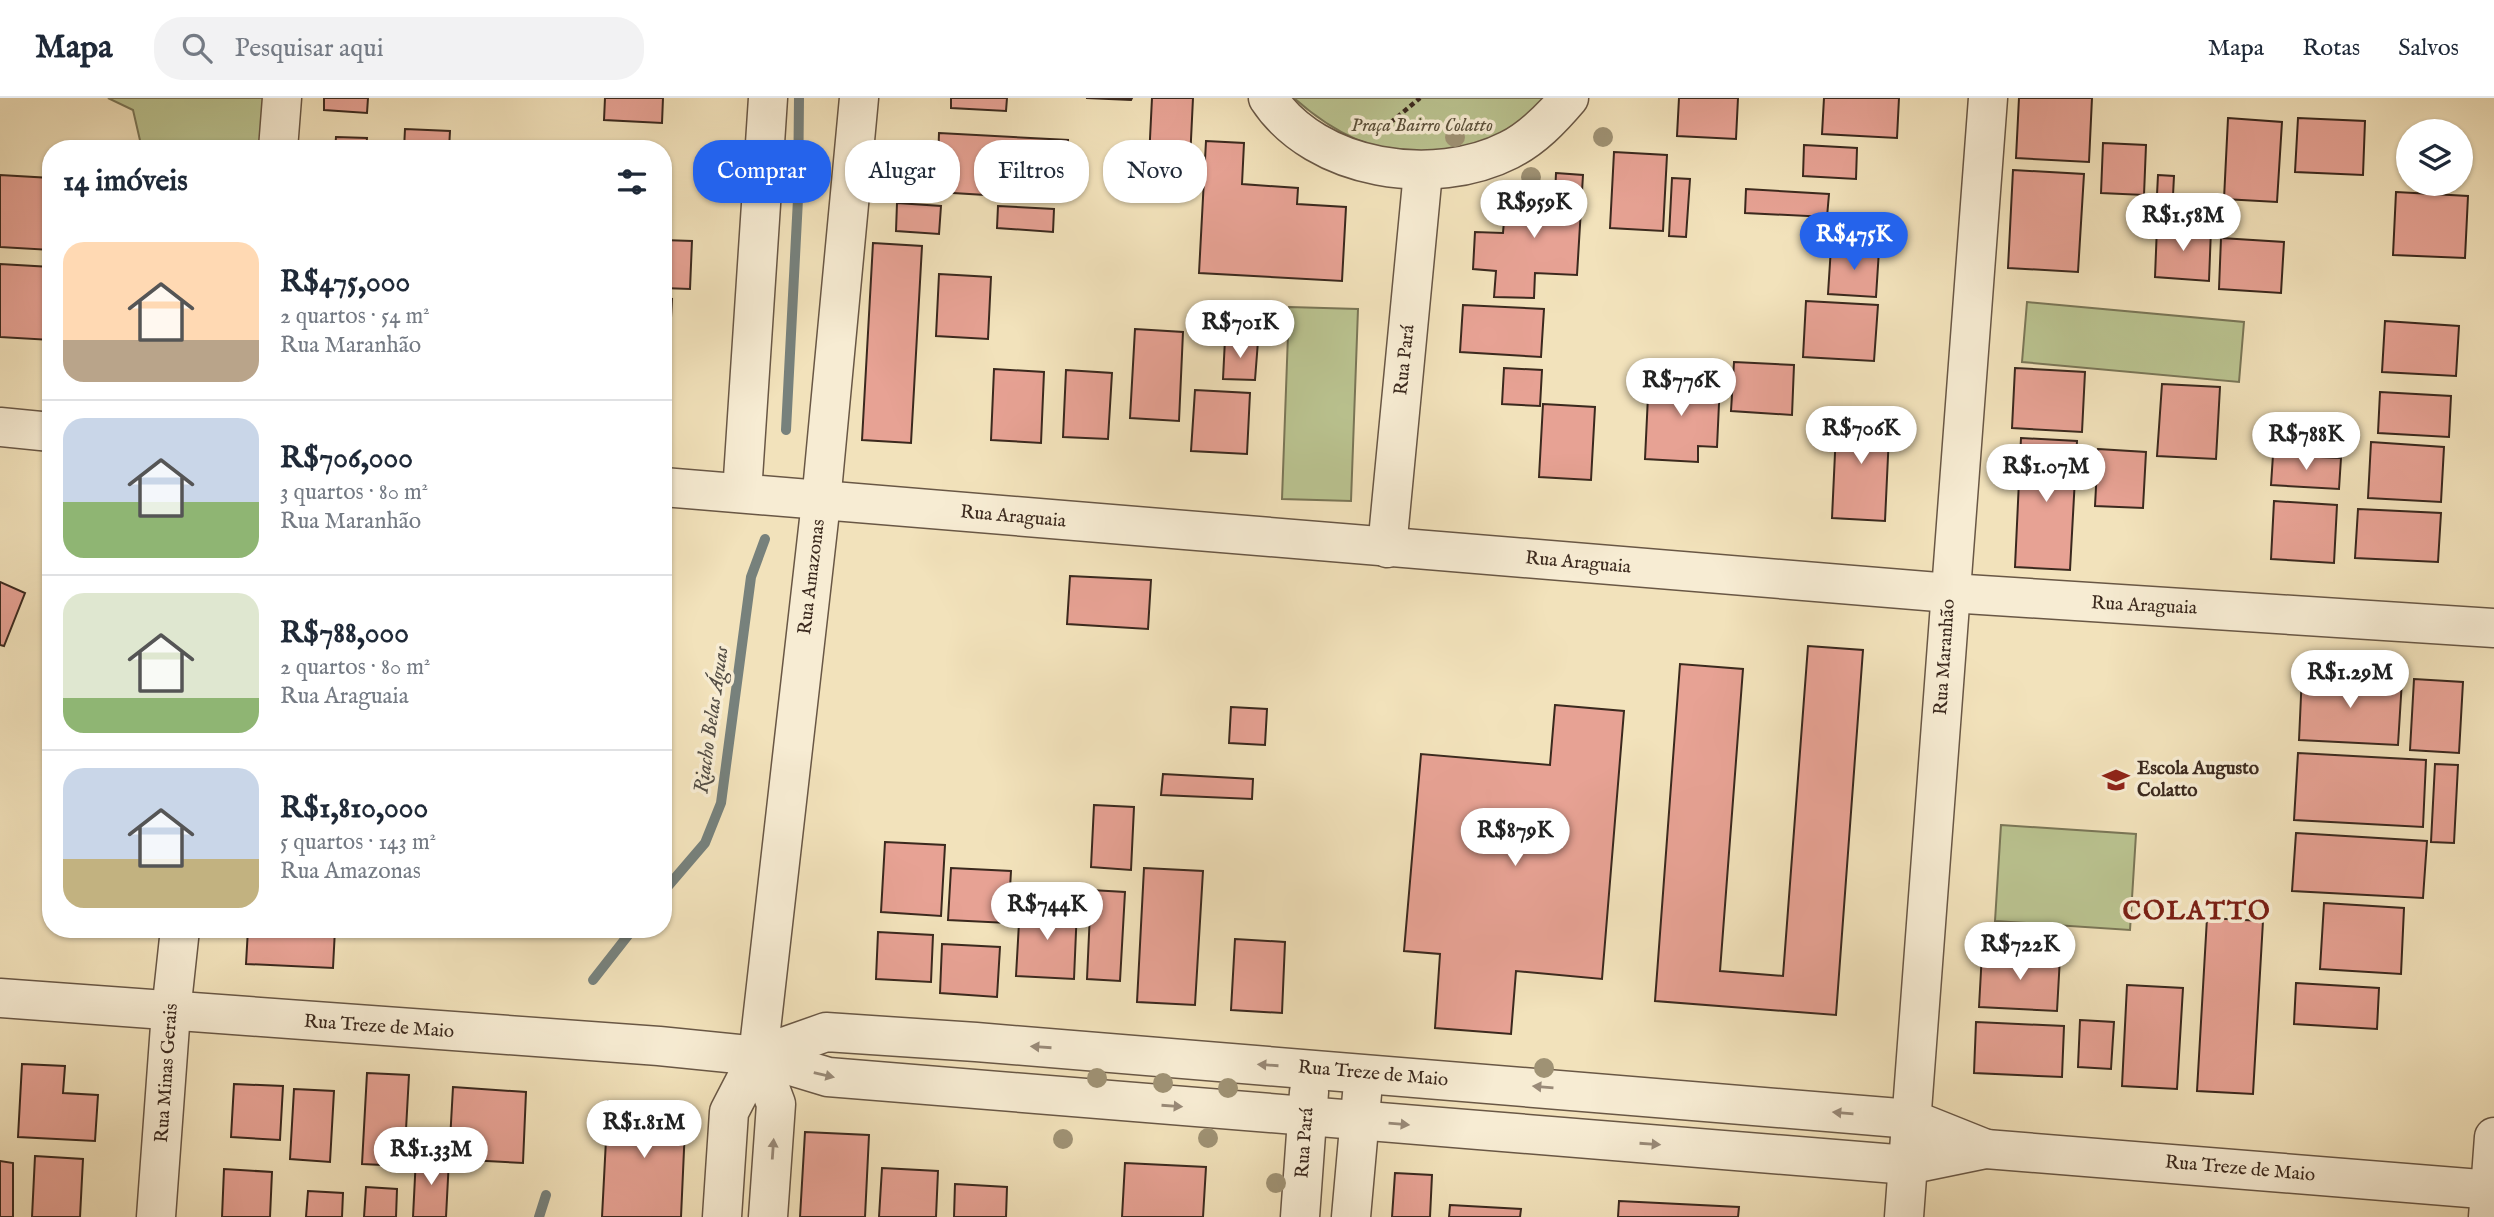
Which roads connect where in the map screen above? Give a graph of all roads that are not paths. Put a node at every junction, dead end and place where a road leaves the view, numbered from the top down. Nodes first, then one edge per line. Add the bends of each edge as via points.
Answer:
1 (282, 98) edge
2 (768, 98) edge
3 (859, 98) edge
4 (1268, 98) edge
5 (1569, 98) edge
6 (1988, 98) edge
7 (279, 140) edge
8 (1423, 172) junction
9 (0, 427) edge
10 (42, 431) edge
11 (672, 488) edge
12 (742, 493) junction
13 (821, 502) junction
14 (1387, 548) junction
15 (1950, 593) junction
16 (2494, 628) edge
17 (179, 938) edge
18 (0, 998) edge
19 (171, 1012) junction
20 (976, 1042) junction
21 (1133, 1055) junction
22 (758, 1056) junction
23 (1312, 1069) junction
24 (1363, 1073) junction
25 (972, 1090) junction
26 (1599, 1092) junction
27 (1129, 1102) junction
28 (1307, 1116) junction
29 (1911, 1119) junction
30 (1360, 1120) junction
31 (2494, 1137) edge
32 (1596, 1141) junction
33 (1986, 1149) junction
34 (1908, 1165) junction
35 (2491, 1199) edge
36 (156, 1217) edge
37 (722, 1217) edge
38 (768, 1217) edge
39 (1300, 1217) edge
40 (1351, 1217) edge
41 (1904, 1217) edge

1 - 7 street
2 - 12 street
3 - 13 street, Rua Amazonas
4 - 8 street via 1308,137 1351,160
5 - 8 street via 1547,124 1510,150 1468,166
6 - 15 street, Rua Maranhão
8 - 14 street, Rua Pará
9 - 10 street
11 - 12 street, Rua Araguaia
12 - 13 street, Rua Araguaia
13 - 14 street, Rua Araguaia
13 - 22 street, Rua Amazonas
14 - 15 street, Rua Araguaia
15 - 16 street, Rua Araguaia
15 - 29 street, Rua Maranhão
17 - 19 street, Rua Minas Gerais
18 - 19 street, Rua Treze de Maio
19 - 22 street, Rua Treze de Maio
19 - 36 street, Rua Minas Gerais
21 -> 20 street, Rua Treze de Maio
20 - 22 street, Rua Treze de Maio via 826,1032
20 - 25 street
23 -> 21 street, Rua Treze de Maio
21 - 27 street
22 -> 25 street, Rua Treze de Maio via 828,1077
22 - 37 street, Rua Amazonas via 729,1112
38 -> 22 street, Rua Amazonas via 776,1104
23 - 24 street, Rua Treze de Maio
23 - 28 street, Rua Pará
26 -> 24 street, Rua Treze de Maio
24 - 30 street
25 - 27 street, Rua Treze de Maio
29 -> 26 street, Rua Treze de Maio
26 - 32 street
27 -> 28 street, Rua Treze de Maio
28 - 30 street, Rua Treze de Maio
28 - 39 street, Rua Pará
29 - 33 street, Rua Treze de Maio
29 - 34 street, Rua Maranhão
30 -> 32 street, Rua Treze de Maio
30 - 40 street
31 - 35 street
32 -> 34 street, Rua Treze de Maio
33 - 34 street, Rua Treze de Maio
33 - 35 street, Rua Treze de Maio
34 - 41 street, Rua Maranhão

